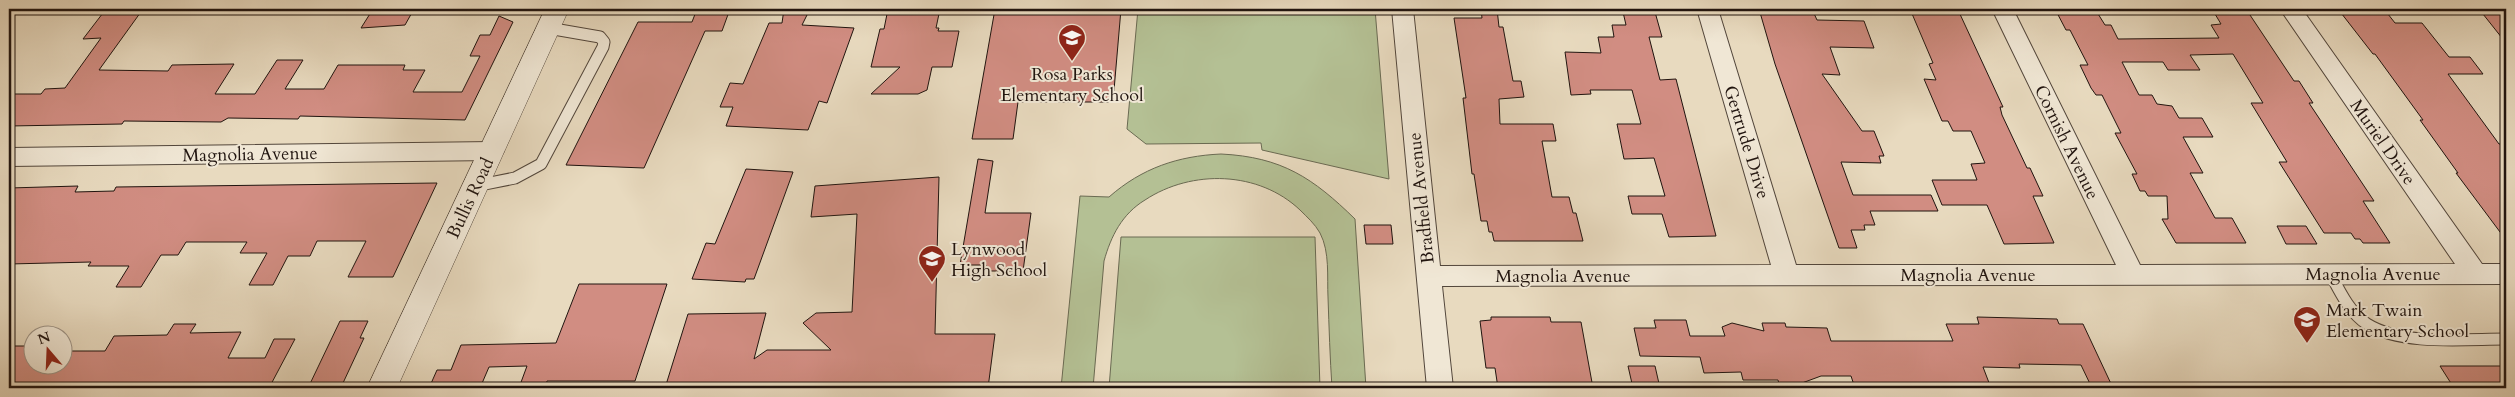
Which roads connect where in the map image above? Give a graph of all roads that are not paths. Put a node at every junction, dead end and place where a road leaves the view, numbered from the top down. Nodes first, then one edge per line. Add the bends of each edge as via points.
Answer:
1 (1402, 9) edge
2 (1707, 9) edge
3 (2002, 9) edge
4 (2291, 9) edge
5 (553, 18) edge
6 (492, 151) junction
7 (9, 157) edge
8 (476, 186) junction
9 (2331, 274) junction
10 (2475, 274) junction
11 (2506, 274) edge
12 (2133, 275) junction
13 (1429, 276) junction
14 (1787, 276) junction
15 (2506, 339) edge
16 (382, 388) edge
17 (1440, 388) edge

1 - 13 street, Bradfield Avenue
2 - 14 street, Gertrude Drive
3 - 12 street, Cornish Avenue
4 - 10 street, Muriel Drive
5 - 6 street, Bullis Road
5 - 8 lane via 600,37 604,42 603,48 541,164 516,178
6 - 7 street, Magnolia Avenue
6 - 8 street, Bullis Road
8 - 16 street, Bullis Road
9 - 10 street, Magnolia Avenue
9 - 12 street, Magnolia Avenue
9 - 15 lane via 2349,306 2367,324 2387,333 2430,338
10 - 11 street, Magnolia Avenue
12 - 14 street, Magnolia Avenue
13 - 14 street, Magnolia Avenue
13 - 17 street, Bradfield Avenue

